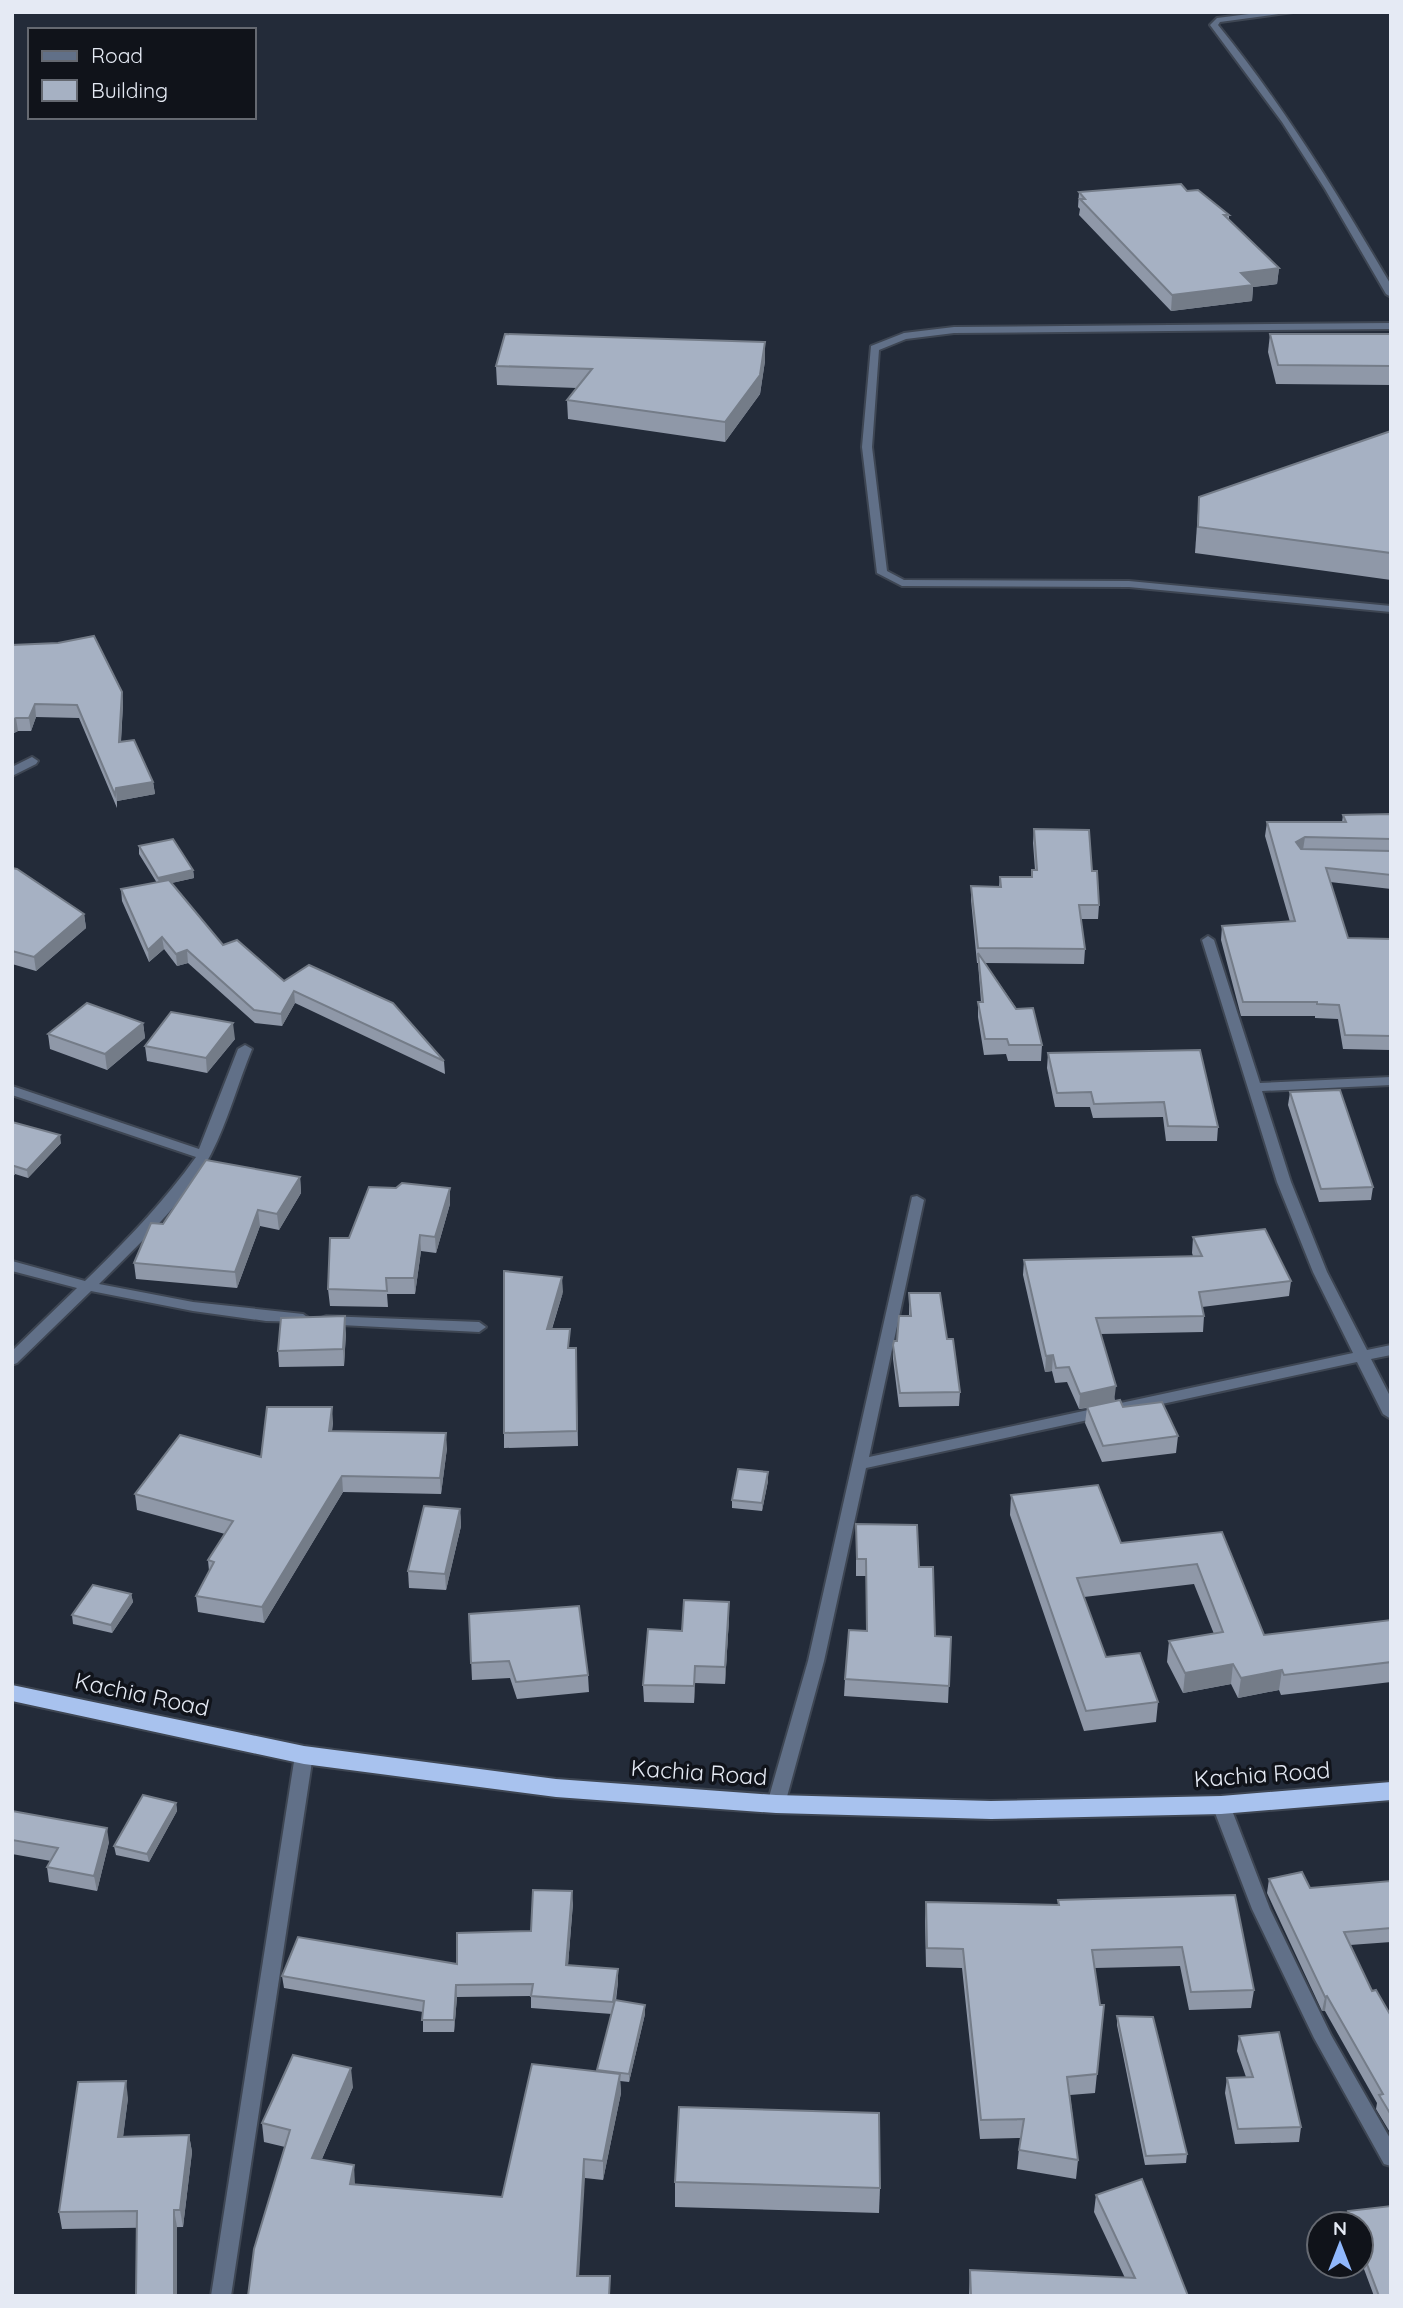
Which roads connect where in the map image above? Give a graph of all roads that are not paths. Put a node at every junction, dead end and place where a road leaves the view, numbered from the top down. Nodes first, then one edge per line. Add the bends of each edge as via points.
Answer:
1 (1289, 12) edge
2 (1391, 294) edge
3 (1391, 326) edge
4 (1391, 609) edge
5 (32, 761) dead end
6 (12, 772) edge
7 (1208, 940) dead end
8 (245, 1049) dead end
9 (1391, 1081) edge
10 (1254, 1087) junction
11 (12, 1090) edge
12 (204, 1155) junction
13 (917, 1200) dead end
14 (12, 1266) edge
15 (86, 1287) junction
16 (479, 1327) dead end
17 (1391, 1350) edge
18 (1362, 1356) junction
19 (12, 1360) edge
20 (1391, 1414) edge
21 (860, 1464) junction
22 (12, 1693) edge
23 (304, 1755) junction
24 (1391, 1791) edge
25 (776, 1804) junction
26 (1221, 1805) junction
27 (1391, 2158) edge
28 (220, 2296) edge

1 - 2 street via 1234,17 1217,20 1214,25 1257,76 1315,163
3 - 4 street via 954,330 904,336 874,348 867,447 882,573 902,583 1129,584
5 - 6 street
7 - 10 street
8 - 12 street
9 - 10 street
10 - 18 street via 1284,1182
11 - 12 street
12 - 15 street via 137,1238
13 - 21 street
14 - 15 street
15 - 16 street via 229,1314
15 - 19 street
17 - 18 street
18 - 20 street
18 - 21 street
21 - 25 street via 816,1661
22 - 23 highway, Kachia Road
23 - 25 highway, Kachia Road via 556,1788
23 - 28 street
24 - 26 highway, Kachia Road
25 - 26 highway, Kachia Road via 990,1810
26 - 27 street via 1261,1909 1323,2038

